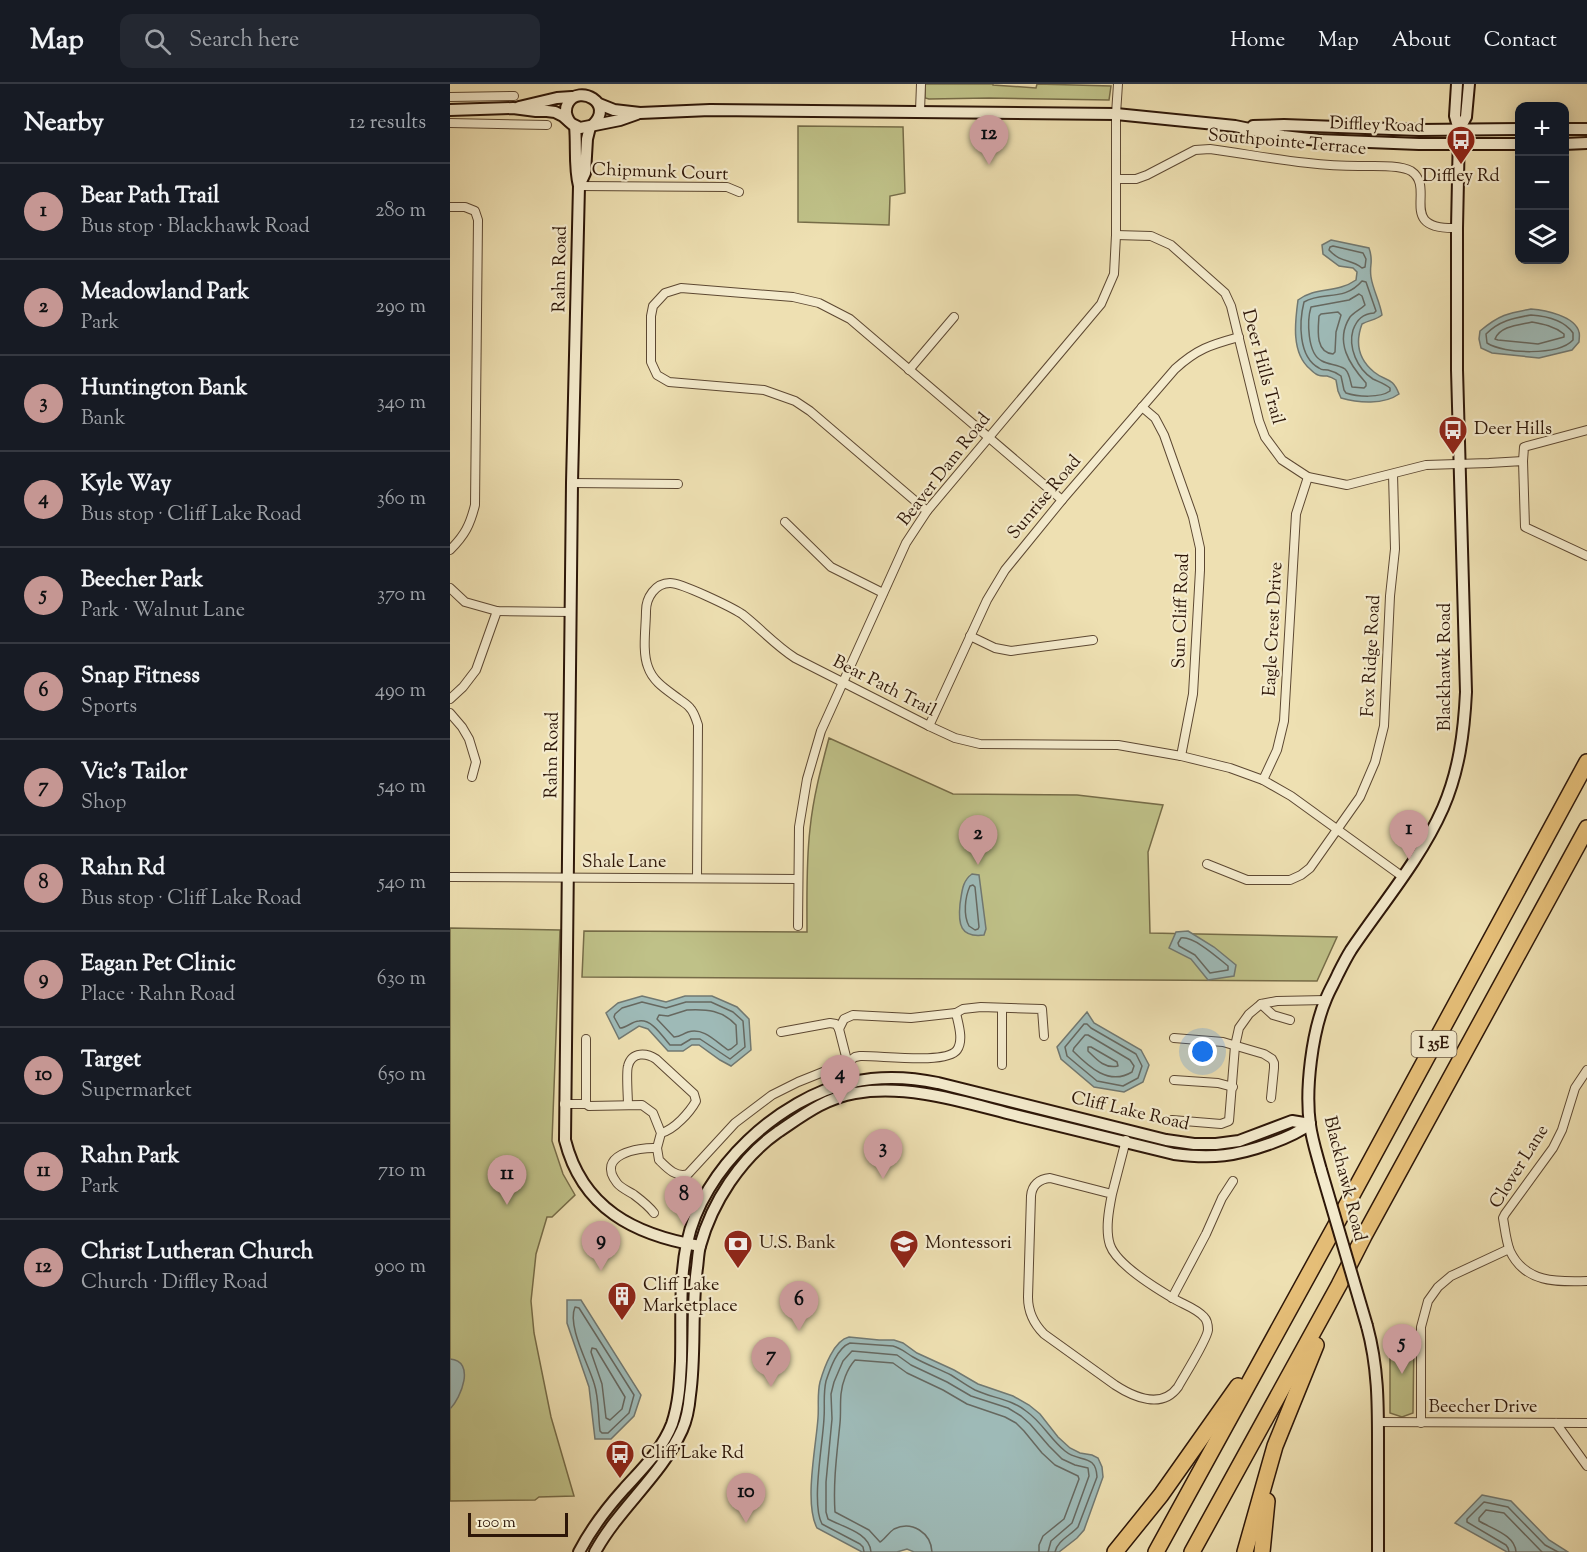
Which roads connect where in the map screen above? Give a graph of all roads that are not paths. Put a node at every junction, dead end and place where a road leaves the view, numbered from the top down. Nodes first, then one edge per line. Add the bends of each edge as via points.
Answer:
1 (921, 84) edge
2 (1118, 84) edge
3 (1457, 84) edge
4 (1469, 84) edge
5 (580, 90) edge
6 (514, 96) dead end
7 (450, 97) edge
8 (596, 101) junction
9 (513, 108) junction
10 (450, 110) edge
11 (921, 111) junction
12 (640, 113) junction
13 (1116, 114) junction
14 (450, 123) edge
15 (572, 124) junction
16 (547, 125) dead end
17 (591, 126) junction
18 (1235, 126) junction
19 (1515, 129) edge
20 (1569, 129) edge
21 (1587, 129) edge
22 (1459, 130) junction
23 (1587, 143) edge
24 (1459, 144) junction
25 (1515, 144) edge
26 (1569, 144) edge
27 (1116, 179) junction
28 (579, 186) junction
29 (739, 192) dead end
30 (450, 207) edge
31 (1457, 228) junction
32 (1116, 235) junction
33 (954, 316) dead end
34 (1239, 337) junction
35 (909, 370) junction
36 (1142, 407) junction
37 (1587, 430) edge
38 (988, 437) junction
39 (1523, 461) junction
40 (1459, 464) junction
41 (1393, 474) junction
42 (1308, 477) junction
43 (572, 483) junction
44 (678, 484) dead end
45 (1062, 500) junction
46 (927, 511) junction
47 (784, 522) dead end
48 (450, 550) edge
49 (1587, 556) edge
50 (450, 588) edge
51 (883, 593) junction
52 (496, 611) junction
53 (571, 612) junction
54 (970, 636) junction
55 (1093, 640) dead end
56 (842, 682) junction
57 (450, 699) edge
58 (450, 713) edge
59 (929, 726) junction
60 (1181, 756) junction
61 (1587, 762) edge
62 (472, 777) dead end
63 (1263, 780) junction
64 (1587, 828) edge
65 (1338, 830) junction
66 (1207, 864) dead end
67 (450, 877) edge
68 (1403, 877) junction
69 (568, 878) junction
70 (697, 878) junction
71 (798, 879) junction
72 (798, 926) dead end
73 (1326, 999) junction
74 (1261, 1004) junction
75 (1002, 1008) junction
76 (956, 1013) junction
77 (1290, 1020) dead end
78 (839, 1029) junction
79 (781, 1032) dead end
80 (1044, 1036) dead end
81 (1174, 1038) dead end
82 (586, 1039) dead end
83 (1235, 1046) junction
84 (848, 1062) junction
85 (1002, 1065) dead end
86 (1587, 1070) edge
87 (1174, 1080) dead end
88 (852, 1082) junction
89 (1233, 1087) junction
90 (855, 1093) junction
91 (1271, 1098) dead end
92 (564, 1104) junction
93 (586, 1104) junction
94 (628, 1105) junction
95 (1172, 1120) dead end
96 (1310, 1124) junction
97 (1128, 1130) junction
98 (661, 1133) junction
99 (1125, 1142) junction
100 (657, 1148) junction
101 (1233, 1181) dead end
102 (1112, 1194) junction
103 (654, 1213) dead end
104 (686, 1244) junction
105 (700, 1246) junction
106 (1509, 1249) junction
107 (1587, 1281) edge
108 (1339, 1286) junction
109 (1172, 1298) junction
110 (1281, 1325) junction
111 (1378, 1422) junction
112 (1421, 1423) junction
113 (1556, 1423) junction
114 (1587, 1423) edge
115 (1275, 1446) junction
116 (1587, 1466) edge
117 (579, 1552) edge
118 (595, 1552) edge
119 (1114, 1552) edge
120 (1156, 1552) edge
121 (1191, 1552) edge
122 (1245, 1552) edge
123 (1262, 1552) edge
124 (1377, 1552) edge

1 - 11 street
2 - 13 street, Beaver Dam Road
3 - 22 street, Blackhawk Road via 1455,116
4 - 22 street, Blackhawk Road via 1466,117
5 - 8 street
5 - 8 street
5 - 9 street
5 - 15 street via 569,101 566,111
6 - 7 street
8 - 12 street, Diffley Road via 614,110
8 - 17 street via 600,116
9 - 10 street
9 - 15 street via 555,112
11 - 12 street, Diffley Road
11 - 13 street, Diffley Road
12 - 17 street, Diffley Road
13 - 18 street, Diffley Road
13 - 27 street, Beaver Dam Road
14 - 16 street
15 - 17 street via 580,128
15 - 28 street, Rahn Road
17 - 28 street, Rahn Road via 585,173
18 - 22 street, Diffley Road
18 - 24 street, Diffley Road via 1318,140
19 - 22 street, Diffley Road
20 - 21 street
22 - 24 street, Blackhawk Road
23 - 26 street
24 - 25 street, Diffley Road
24 - 31 street, Blackhawk Road
27 - 31 street, Southpointe Terrace via 1147,175 1195,150 1210,149 1324,165 1390,166 1411,171 1420,183 1422,214 1428,224
27 - 32 street, Beaver Dam Road
28 - 29 street, Chipmunk Court via 727,187
28 - 43 street, Rahn Road
30 - 48 street via 475,211 478,220 475,505 463,537
31 - 40 street, Blackhawk Road
32 - 34 street, Deer Hills Trail via 1151,236 1171,245 1224,293
32 - 38 street, Beaver Dam Road via 1114,274 1101,304
33 - 35 street
34 - 36 street, Sunrise Road via 1211,344 1189,356
34 - 42 street, Deer Hills Trail via 1265,437 1282,460
35 - 38 street
35 - 46 street via 850,319 819,303 793,297 681,288 665,292 653,306 651,362 657,375 669,382 764,390 795,401
36 - 45 street, Sunrise Road
36 - 60 street, Sun Cliff Road via 1155,418 1164,435 1200,549 1193,694
37 - 39 street via 1524,447
38 - 45 street
38 - 46 street, Beaver Dam Road
39 - 40 street, Deer Hills Trail
39 - 49 street via 1525,527
40 - 41 street, Deer Hills Trail via 1426,465
40 - 68 street, Blackhawk Road via 1464,733 1443,807 1428,840
41 - 42 street, Deer Hills Trail via 1347,485
41 - 65 street, Fox Ridge Road via 1395,549 1384,726 1364,788
42 - 63 street, Eagle Crest Drive via 1296,514 1284,721
43 - 44 street
43 - 53 street, Rahn Road
45 - 54 street, Sunrise Road via 1005,570
46 - 51 street, Beaver Dam Road via 906,543
47 - 51 street via 831,567
50 - 52 street via 465,602
51 - 56 street, Beaver Dam Road
52 - 53 street
52 - 57 street via 476,670
53 - 69 street, Rahn Road
54 - 55 street via 1011,651
54 - 59 street, Sunrise Road
56 - 59 street, Bear Path Trail
56 - 70 street, Bear Path Trail via 779,648 724,604 670,583 649,596 648,667 659,684 690,707 698,725
56 - 71 street, Beaver Dam Road via 821,731 807,779 799,827
58 - 62 street via 469,739 476,762
59 - 60 street, Bear Path Trail via 980,744 1118,745
60 - 63 street, Bear Path Trail
61 - 110 highway, I 35E
63 - 65 street, Bear Path Trail
64 - 108 highway, I 35E
65 - 66 street, Fox Ridge Road via 1310,868 1290,880 1247,880
65 - 68 street, Bear Path Trail
67 - 69 street, Shale Lane
68 - 73 street, Blackhawk Road via 1349,952
69 - 70 street, Shale Lane
69 - 92 street, Rahn Road
70 - 71 street, Shale Lane
71 - 72 street, Beaver Dam Road
73 - 74 street
73 - 96 street, Blackhawk Road via 1311,1059
74 - 77 street via 1273,1015
74 - 83 street via 1239,1028
75 - 76 street via 963,1008
75 - 80 street via 1042,1009
75 - 85 street
76 - 78 street via 911,1018 853,1015 844,1019
76 - 84 street via 959,1045 952,1054 909,1059 860,1056
78 - 79 street via 830,1023
78 - 84 street
81 - 83 street
82 - 93 street
83 - 89 street
83 - 91 street via 1272,1059
84 - 88 street
84 - 100 street via 772,1095 735,1123 684,1176 659,1160
86 - 106 street, Clover Lane via 1575,1088 1553,1148 1503,1218
87 - 89 street
88 - 90 street
88 - 97 street, Cliff Lake Road via 921,1079
88 - 104 street, Cliff Lake Road via 796,1104 754,1134 701,1201
89 - 95 street via 1229,1121
90 - 99 street, Cliff Lake Road via 914,1092
90 - 105 street, Cliff Lake Road via 814,1108 746,1160 716,1206
92 - 93 street
92 - 104 street, Rahn Road via 567,1148 587,1190 643,1232
93 - 94 street
94 - 98 street via 642,1106 653,1113
94 - 98 street via 628,1066 638,1055 650,1055 694,1094 696,1101 669,1131
96 - 97 street, Cliff Lake Road via 1292,1121 1239,1141 1216,1144 1166,1140
96 - 99 street, Cliff Lake Road via 1297,1134 1221,1157 1174,1154
96 - 111 street, Blackhawk Road, bridge via 1373,1348
97 - 99 street
98 - 100 street
99 - 102 street
100 - 103 street via 626,1152 612,1164 618,1184
101 - 109 street
102 - 109 street via 1108,1233 1114,1253
102 - 109 street via 1050,1178 1033,1188 1028,1297 1036,1325 1048,1338 1120,1389 1160,1400 1178,1387 1208,1330 1201,1314
104 - 105 street, Rahn Road
104 - 117 street, Cliff Lake Road via 680,1384 672,1424 663,1443 599,1519
105 - 118 street, Cliff Lake Road via 695,1283 693,1377 683,1429
106 - 107 street via 1517,1262 1541,1279
106 - 112 street via 1450,1276 1428,1301 1421,1327
108 - 115 highway
108 - 121 highway, I 35E
110 - 119 highway via 1161,1495
110 - 120 highway, I 35E
111 - 112 street, Beecher Drive
111 - 124 street, Blackhawk Road
112 - 113 street, Beecher Drive
113 - 114 street, Beecher Drive
113 - 116 street
115 - 122 highway
115 - 123 highway

